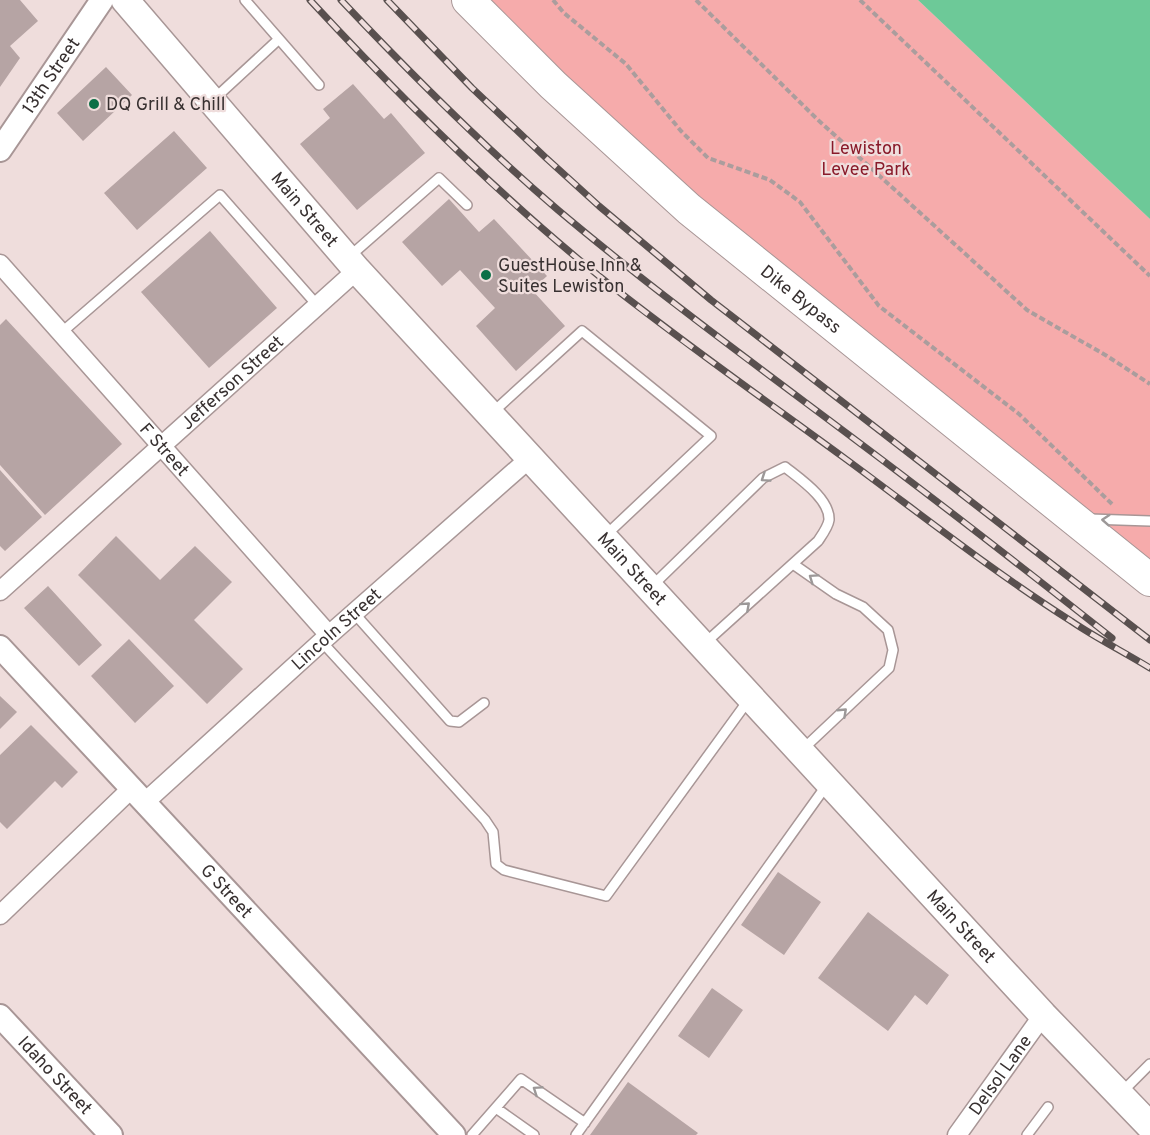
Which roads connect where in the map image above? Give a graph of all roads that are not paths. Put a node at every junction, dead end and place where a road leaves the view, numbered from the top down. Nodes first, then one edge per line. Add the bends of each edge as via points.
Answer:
1 (102, 0) edge
2 (125, 0) edge
3 (246, 0) edge
4 (468, 0) edge
5 (279, 39) junction
6 (319, 85) dead end
7 (211, 102) junction
8 (0, 150) edge
9 (467, 205) dead end
10 (0, 264) edge
11 (352, 264) junction
12 (318, 306) junction
13 (61, 333) junction
14 (490, 414) junction
15 (162, 446) junction
16 (530, 458) junction
17 (1064, 511) junction
18 (1150, 521) edge
19 (603, 538) junction
20 (793, 564) junction
21 (1150, 579) edge
22 (650, 588) junction
23 (0, 591) edge
24 (354, 613) junction
25 (325, 638) junction
26 (702, 645) junction
27 (0, 648) edge
28 (750, 697) junction
29 (484, 703) dead end
30 (800, 752) junction
31 (829, 783) junction
32 (138, 795) junction
33 (0, 915) edge
34 (1043, 1015) junction
35 (0, 1016) edge
36 (1150, 1064) edge
37 (1119, 1094) junction
38 (1048, 1107) dead end
39 (496, 1108) junction
40 (585, 1123) junction
41 (1150, 1126) edge
42 (962, 1133) edge
43 (111, 1135) edge
44 (453, 1135) edge
45 (472, 1135) edge
46 (534, 1135) edge
47 (576, 1135) edge
48 (1027, 1135) edge

1 - 8 street, 13th Street
2 - 7 main road, Main Street
3 - 5 lane
4 - 17 highway, Dike Bypass via 545,77 689,209
5 - 6 lane
5 - 7 lane
7 - 11 main road, Main Street
9 - 11 lane via 439,178
10 - 13 street, F Street
11 - 12 street, Jefferson Street
11 - 14 main road, Main Street
12 - 13 lane via 220,195
12 - 15 street, Jefferson Street
13 - 15 street, F Street
14 - 16 main road, Main Street
14 - 19 lane via 582,331 711,436
15 - 23 street, Jefferson Street
15 - 25 street, F Street
16 - 19 main road, Main Street
16 - 24 street, Lincoln Street
18 -> 17 lane via 1090,519
17 - 21 highway, Dike Bypass
19 - 22 main road, Main Street
20 -> 22 lane via 818,541 829,522 828,508 785,467 763,478
26 -> 20 lane
30 -> 20 lane via 889,668 893,650 888,630 863,607 836,594
22 - 26 main road, Main Street
24 - 25 street, Lincoln Street
24 - 29 lane via 450,720 459,722
25 - 28 lane via 485,820 493,832 496,864 504,870 606,896
25 - 32 street, Lincoln Street
26 - 28 main road, Main Street
27 - 32 street, G Street
28 - 30 main road, Main Street
30 - 31 main road, Main Street
31 - 34 main road, Main Street
31 - 40 lane
32 - 33 street, Lincoln Street
32 - 44 street, G Street
34 - 37 main road, Main Street
34 - 42 street, Delsol Lane
35 - 43 street, Idaho Street
36 - 37 lane
37 - 41 main road, Main Street
38 - 48 lane
40 -> 39 lane via 521,1079
39 - 45 lane
39 - 46 lane
40 - 47 lane

